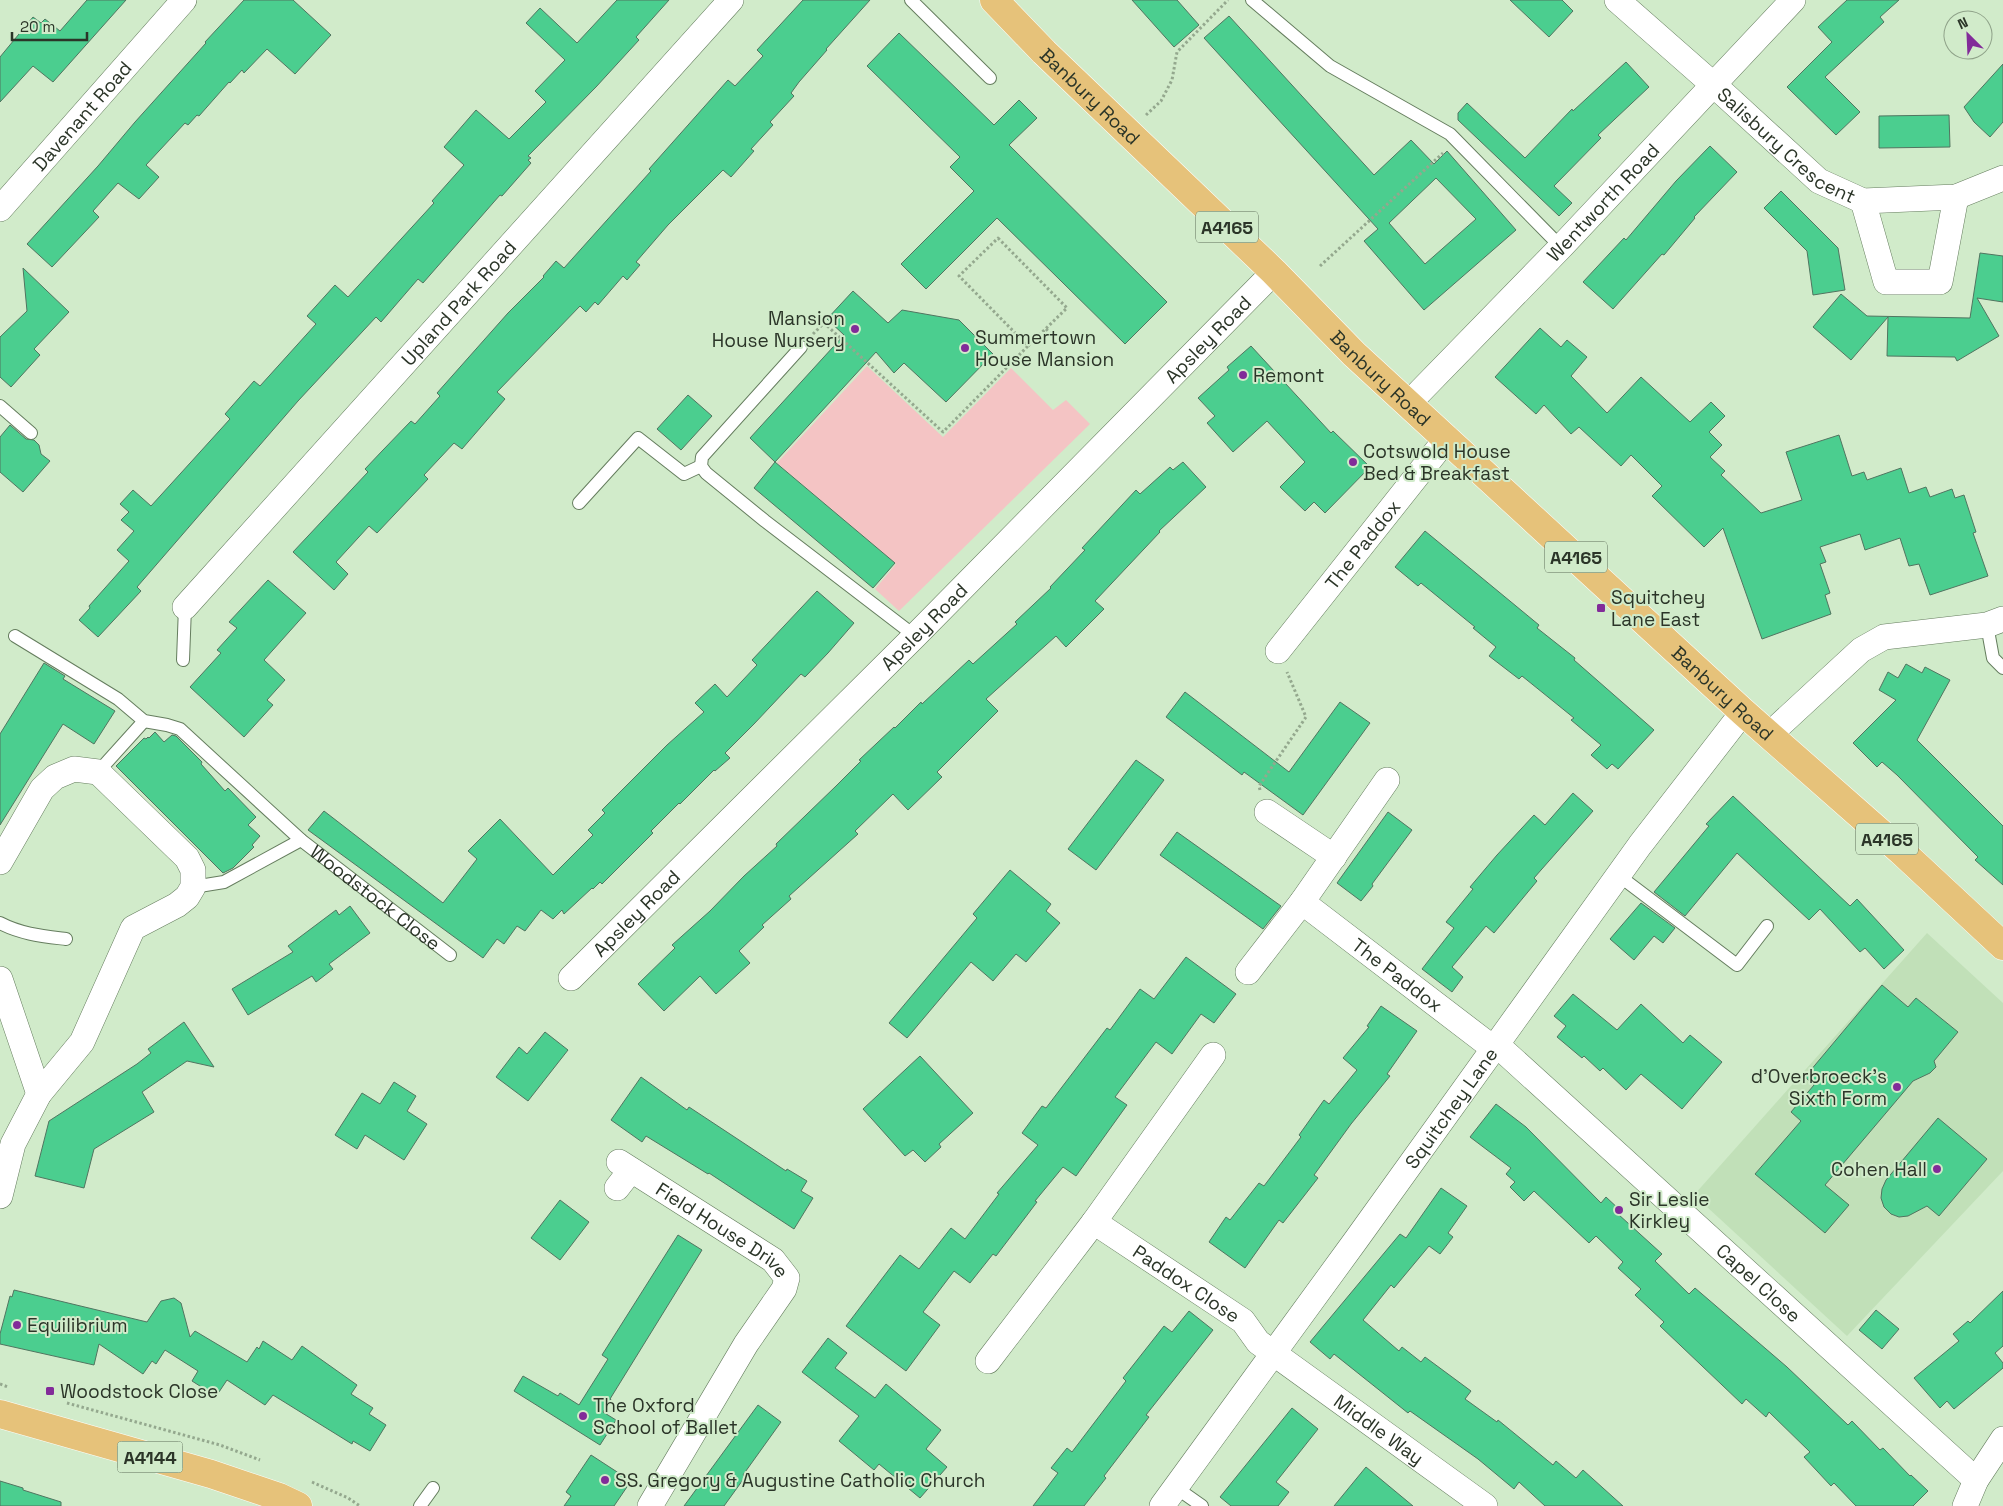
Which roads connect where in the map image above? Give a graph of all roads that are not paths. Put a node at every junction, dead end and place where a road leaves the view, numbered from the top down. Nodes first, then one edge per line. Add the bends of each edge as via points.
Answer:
1 (184, 0) edge
2 (732, 0) edge
3 (911, 0) edge
4 (994, 0) edge
5 (1252, 0) edge
6 (1617, 0) edge
7 (1793, 0) edge
8 (990, 78) dead end
9 (1712, 84) junction
10 (2003, 178) edge
11 (1956, 197) junction
12 (1863, 201) junction
13 (0, 209) edge
14 (1561, 247) junction
15 (1274, 272) junction
16 (801, 347) road end
17 (1409, 403) junction
18 (0, 406) edge
19 (31, 433) dead end
20 (1447, 438) junction
21 (702, 466) junction
22 (579, 503) dead end
23 (185, 607) joint
24 (1995, 622) edge
25 (15, 636) dead end
26 (915, 636) junction
27 (1278, 651) road end
28 (183, 660) dead end
29 (2003, 668) edge
30 (1743, 712) junction
31 (144, 721) junction
32 (1770, 734) junction
33 (98, 772) junction
34 (1386, 780) dead end
35 (1267, 812) road end
36 (301, 840) junction
37 (1334, 857) junction
38 (0, 862) edge
39 (1618, 874) junction
40 (193, 887) junction
41 (1302, 902) junction
42 (0, 923) edge
43 (1768, 926) dead end
44 (66, 939) dead end
45 (2003, 946) edge
46 (450, 955) dead end
47 (1248, 972) dead end
48 (571, 978) dead end
49 (0, 979) edge
50 (1494, 1046) junction
51 (1213, 1055) dead end
52 (39, 1094) junction
53 (622, 1173) dead end
54 (0, 1196) edge
55 (1094, 1222) junction
56 (1273, 1353) junction
57 (988, 1361) dead end
58 (0, 1414) edge
59 (2003, 1439) edge
60 (1976, 1480) junction
61 (432, 1488) dead end
62 (1168, 1497) edge
63 (298, 1506) edge
64 (420, 1506) edge
65 (650, 1506) edge
66 (1202, 1506) edge
67 (1484, 1506) edge
68 (1965, 1506) edge

1 - 13 street, Davenant Road
2 - 23 street, Upland Park Road
3 - 8 lane
4 - 15 main road, Banbury Road / A4165
5 - 14 lane via 1330,66 1450,134
6 - 9 street, Salisbury Crescent
7 - 9 street, Wentworth Road
9 - 12 street, Salisbury Crescent via 1819,181
9 - 14 street, Wentworth Road
10 - 11 street, Salisbury Crescent
11 - 12 street, Salisbury Crescent
11 - 12 street, Salisbury Crescent via 1940,282 1886,282
14 - 17 street, Wentworth Road
15 - 17 main road, Banbury Road / A4165 via 1354,354
15 - 26 street, Apsley Road
16 - 21 lane via 702,457
17 - 20 main road, Banbury Road / A4165
18 - 19 lane
20 - 27 street, The Paddox
20 - 30 main road, Banbury Road / A4165
21 - 22 lane via 684,474 638,438
21 - 26 lane via 706,473 766,521
23 - 28 lane
24 - 29 lane via 1993,658
24 - 32 street via 1884,637 1860,650
25 - 31 lane via 118,699
26 - 48 street, Apsley Road
30 - 32 main road, Banbury Road / A4165
30 - 39 street, Squitchey Lane
31 - 33 lane
31 - 36 lane, Woodstock Close via 180,730
32 - 45 main road, Banbury Road / A4165
33 - 38 street via 74,769 55,777 42,789
33 - 40 street via 187,858 193,870
34 - 37 street
35 - 37 street
36 - 40 lane, Woodstock Close via 224,882
36 - 46 lane, Woodstock Close
37 - 41 street
39 - 43 lane via 1737,965
39 - 50 street, Squitchey Lane
40 - 52 street via 188,897 177,905 133,928 82,1042
41 - 47 street
41 - 50 street, The Paddox
42 - 44 lane via 34,935
49 - 52 street
50 - 56 street, Squitchey Lane
50 - 60 street, Capel Close
51 - 55 street
52 - 54 street via 13,1144
53 - 65 street, Field House Drive via 774,1260 787,1278 784,1289 746,1344
55 - 56 street, Paddox Close via 1243,1321 1258,1342
55 - 57 street
56 - 62 street, Squitchey Lane
56 - 67 street, Middle Way
58 - 63 main road, A4144 via 211,1474
59 - 60 street
60 - 68 street
61 - 64 lane
62 - 66 lane

